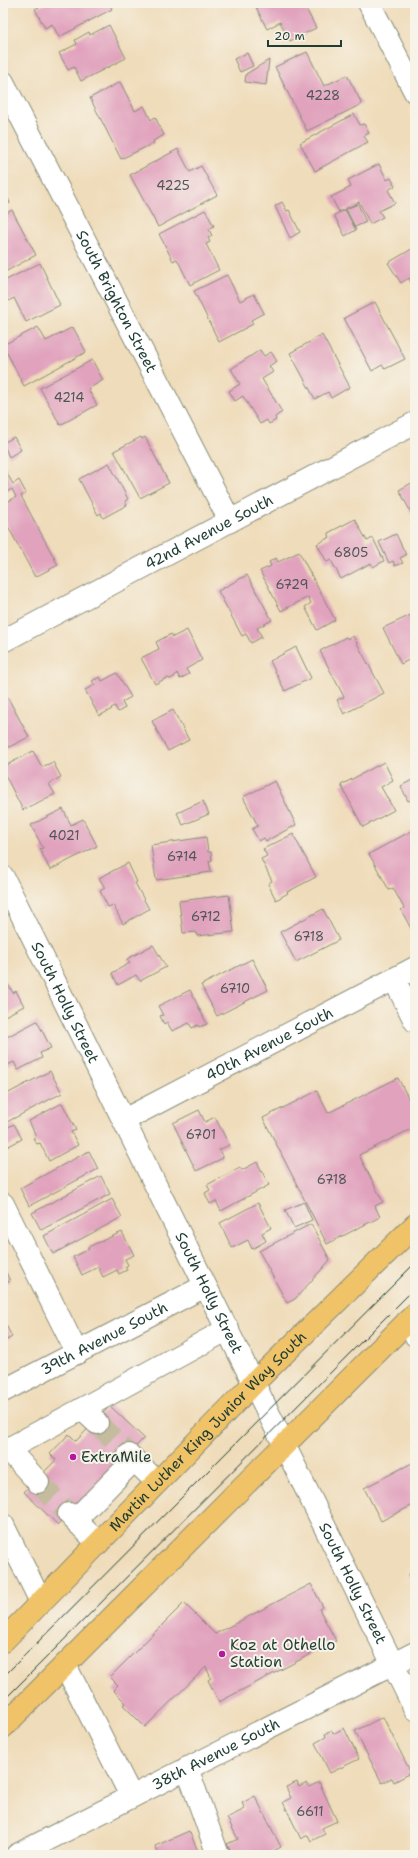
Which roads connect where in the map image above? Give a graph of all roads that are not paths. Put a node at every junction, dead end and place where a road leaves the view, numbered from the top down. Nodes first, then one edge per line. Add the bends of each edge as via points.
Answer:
1 (369, 3) edge
2 (3, 82) edge
3 (415, 92) edge
4 (415, 423) edge
5 (230, 521) junction
6 (3, 641) edge
7 (3, 877) edge
8 (415, 968) edge
9 (394, 979) junction
10 (415, 1021) edge
11 (124, 1120) junction
12 (3, 1204) edge
13 (415, 1225) edge
14 (206, 1286) junction
15 (412, 1324) edge
16 (228, 1329) junction
17 (77, 1353) junction
18 (254, 1383) junction
19 (3, 1391) edge
20 (283, 1444) junction
21 (5, 1450) edge
22 (38, 1482) tunnel mouth
23 (157, 1482) junction
24 (3, 1525) edge
25 (98, 1543) junction
26 (41, 1602) junction
27 (3, 1641) edge
28 (415, 1653) edge
29 (393, 1664) junction
30 (65, 1665) junction
31 (415, 1709) edge
32 (3, 1727) edge
33 (187, 1768) junction
34 (131, 1796) junction
35 (17, 1855) edge
36 (218, 1855) edge

1 - 3 street
2 - 5 street, South Brighton Street
4 - 5 street, 42nd Avenue South
5 - 6 street, 42nd Avenue South
7 - 11 street, South Holly Street
8 - 9 street, 40th Avenue South
9 - 10 street
9 - 11 street, 40th Avenue South
11 - 14 street, South Holly Street
12 - 17 street
13 - 18 main road, Martin Luther King Junior Way South
14 - 16 street, South Holly Street
14 - 17 street, 39th Avenue South
15 - 20 main road
16 - 18 street, South Holly Street
16 - 21 street via 89,1416
17 - 19 street, 39th Avenue South
18 - 20 street, South Holly Street
18 - 23 main road, Martin Luther King Junior Way South
20 - 29 street, South Holly Street
20 - 30 main road
21 - 22 street
23 - 25 main road, Martin Luther King Junior Way South
23 - 25 street via 131,1457 72,1517
24 - 26 street
25 - 26 main road, Martin Luther King Junior Way South
26 - 27 main road, Martin Luther King Junior Way South
28 - 29 street, 38th Avenue South
29 - 31 street, South Holly Street
29 - 33 street, 38th Avenue South
30 - 32 main road
30 - 34 street
33 - 34 street, 38th Avenue South
33 - 36 street
34 - 35 street, 38th Avenue South

